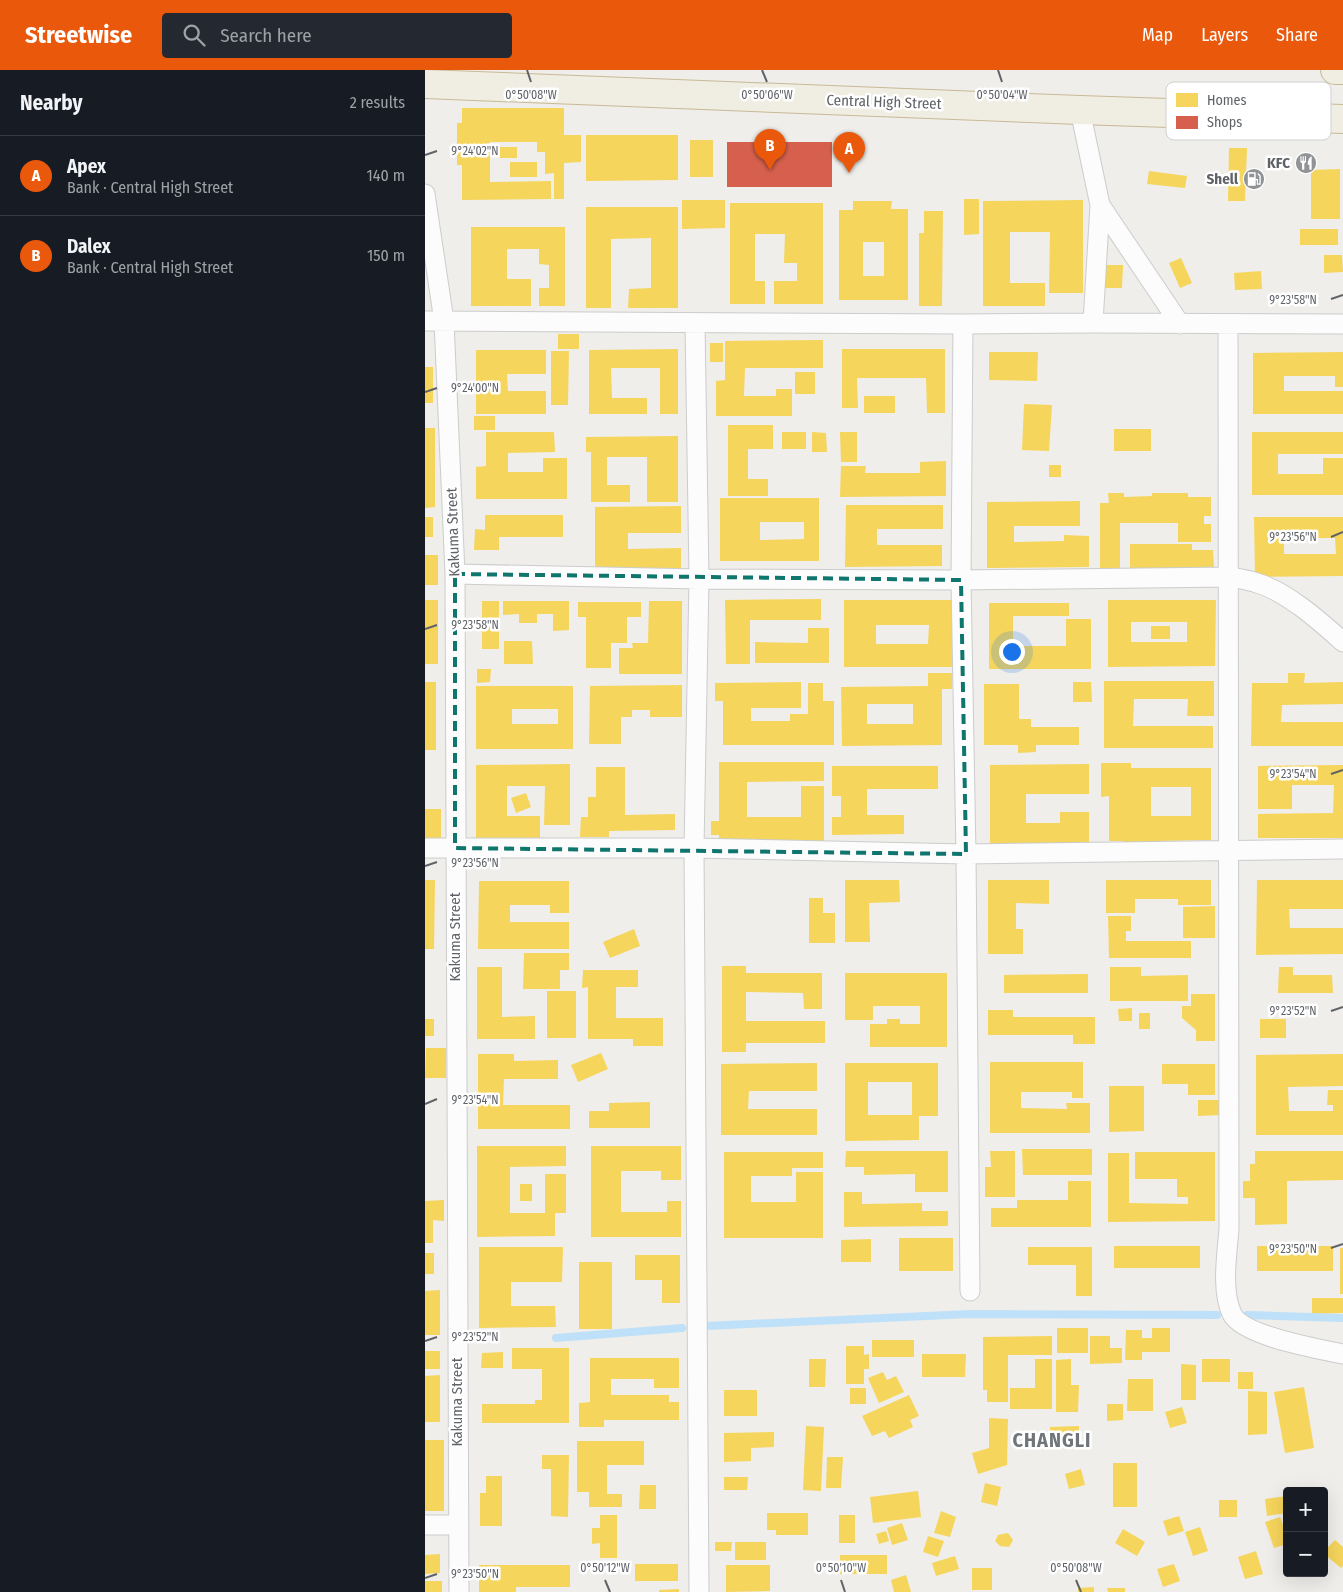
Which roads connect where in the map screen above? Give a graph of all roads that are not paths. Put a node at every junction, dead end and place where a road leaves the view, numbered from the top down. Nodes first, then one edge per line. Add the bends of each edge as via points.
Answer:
1 (1335, 70) edge
2 (1343, 70) edge
3 (425, 84) edge
4 (1080, 110) junction
5 (1166, 113) edge
6 (425, 194) edge
7 (1100, 205) junction
8 (425, 321) edge
9 (444, 321) junction
10 (695, 323) junction
11 (1093, 323) junction
12 (963, 324) junction
13 (1180, 324) junction
14 (1228, 324) junction
15 (1343, 324) edge
16 (455, 574) junction
17 (1231, 578) junction
18 (699, 579) junction
19 (961, 580) junction
20 (1343, 642) edge
21 (425, 848) edge
22 (455, 848) junction
23 (694, 848) junction
24 (1343, 849) edge
25 (1231, 850) junction
26 (966, 854) junction
27 (970, 1292) dead end
28 (1343, 1354) edge
29 (425, 1525) edge
30 (458, 1525) junction
31 (459, 1592) edge
32 (699, 1592) edge

1 - 2 highway
3 - 4 highway, Central High Street
4 - 5 highway, Central High Street
4 - 7 street
6 - 9 street, Kakuma Street
7 - 11 street
7 - 13 street
8 - 9 street
9 - 10 street
9 - 16 street, Kakuma Street
10 - 12 street
10 - 18 street
11 - 12 street
11 - 13 street
12 - 19 street
13 - 14 street
14 - 15 street
14 - 17 street
16 - 18 street
16 - 22 street, Kakuma Street
17 - 19 street
17 - 20 street via 1258,583 1280,592
17 - 25 street
18 - 19 street
18 - 23 street
19 - 26 street
21 - 22 street
22 - 23 street
22 - 30 street, Kakuma Street
23 - 26 street
23 - 32 street
24 - 25 street
25 - 26 street
25 - 28 street via 1226,1280 1229,1304 1233,1316 1244,1326 1280,1340
26 - 27 street
29 - 30 street
30 - 31 street, Kakuma Street

